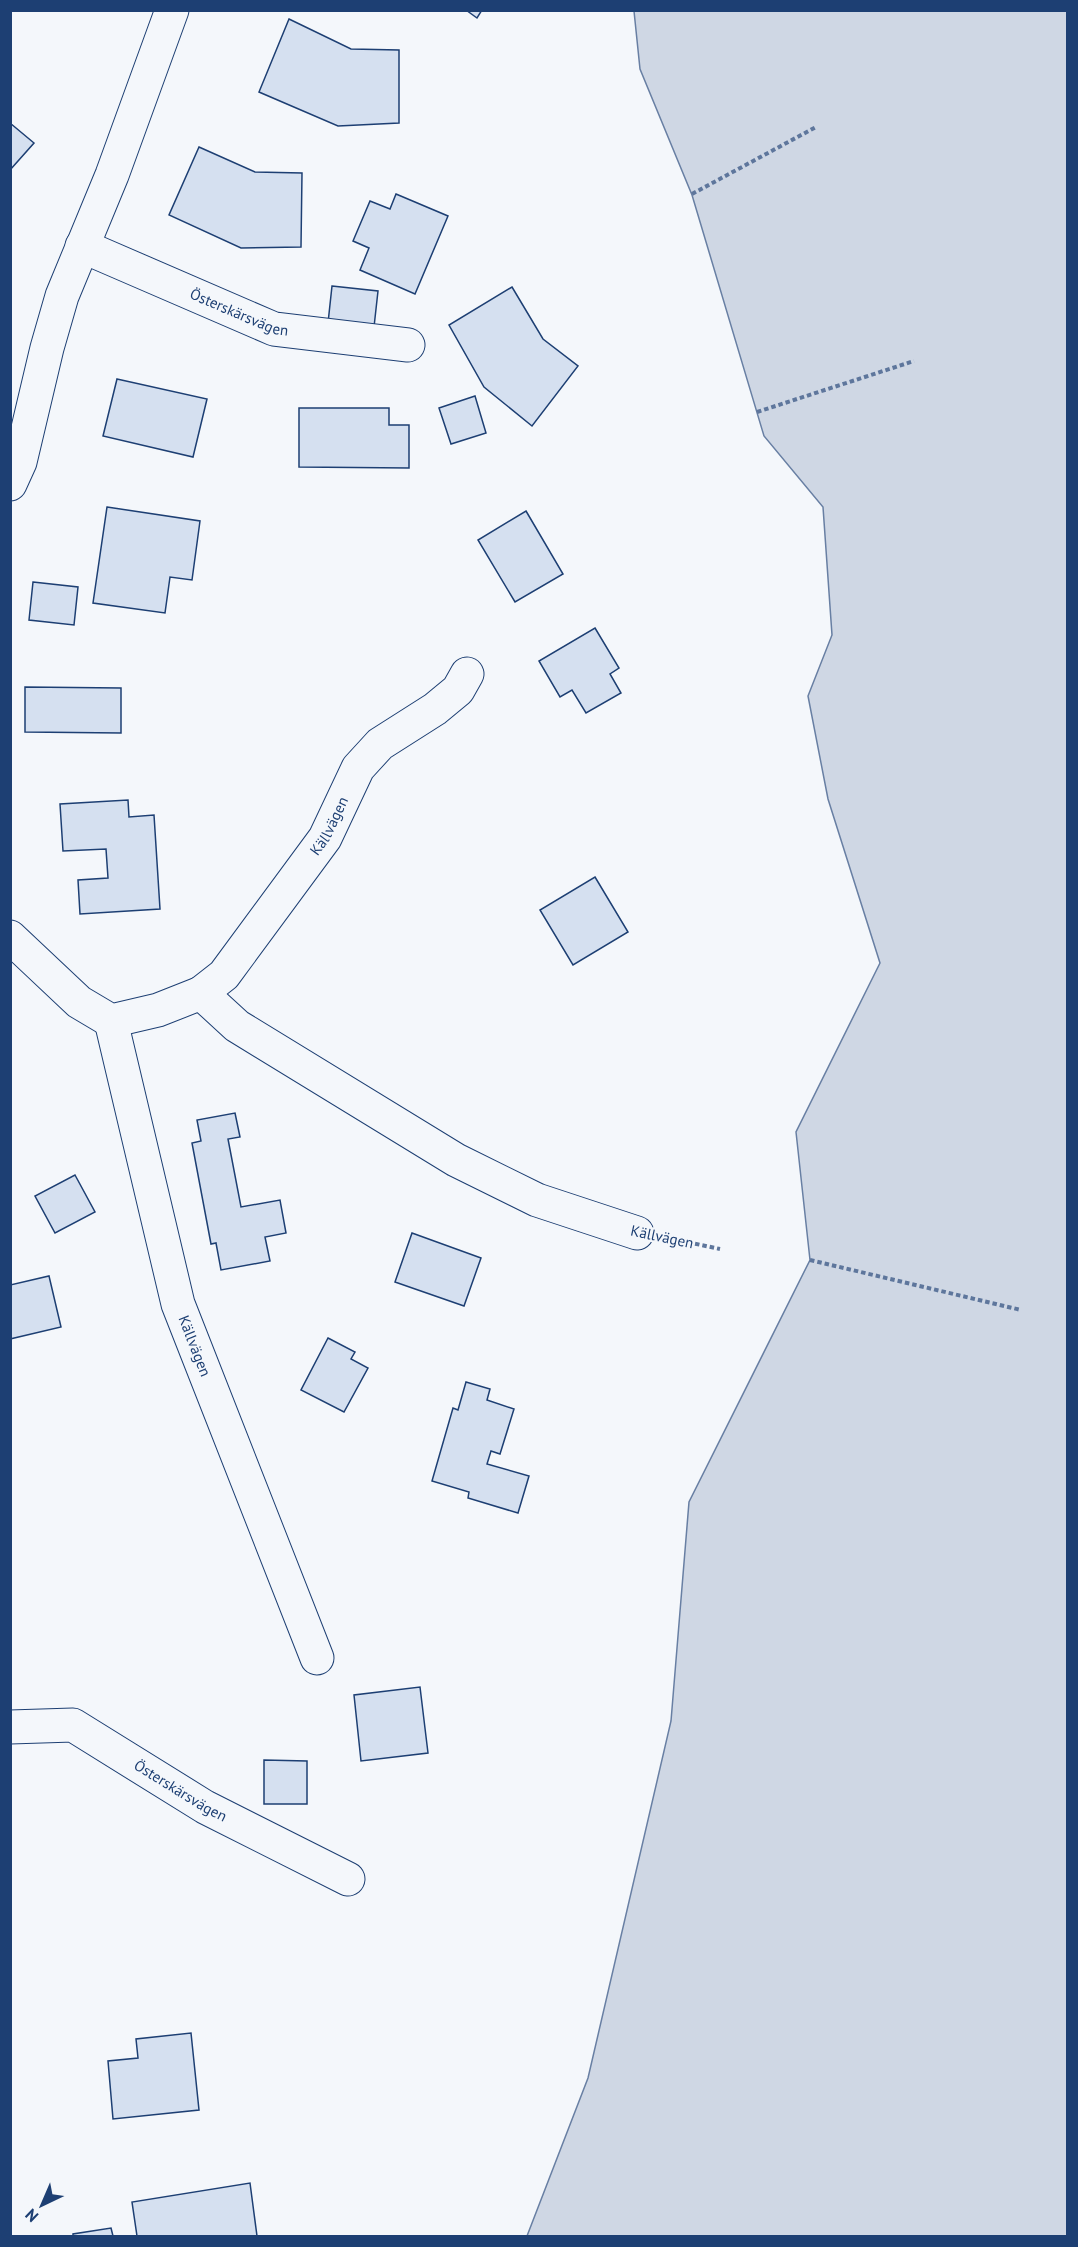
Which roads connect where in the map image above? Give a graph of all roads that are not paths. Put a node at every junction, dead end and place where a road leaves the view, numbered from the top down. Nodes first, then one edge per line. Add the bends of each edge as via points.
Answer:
1 (172, 10) edge
2 (82, 246) junction
3 (408, 345) dead end
4 (10, 484) edge
5 (467, 674) dead end
6 (10, 937) edge
7 (201, 993) junction
8 (111, 1021) junction
9 (637, 1233) road end
10 (317, 1658) dead end
11 (10, 1727) edge
12 (348, 1878) dead end

1 - 2 street
2 - 3 street, Österskärsvägen via 274,329
2 - 4 street via 62,296 20,462
5 - 7 street, Källvägen via 458,690 380,744 358,768 319,847 224,975
6 - 8 street via 79,1002
7 - 8 street, Källvägen via 158,1010
7 - 9 street, Källvägen via 237,1026 456,1160 537,1200
8 - 10 street, Källvägen via 178,1304
11 - 12 street, Österskärsvägen via 73,1725 205,1807

